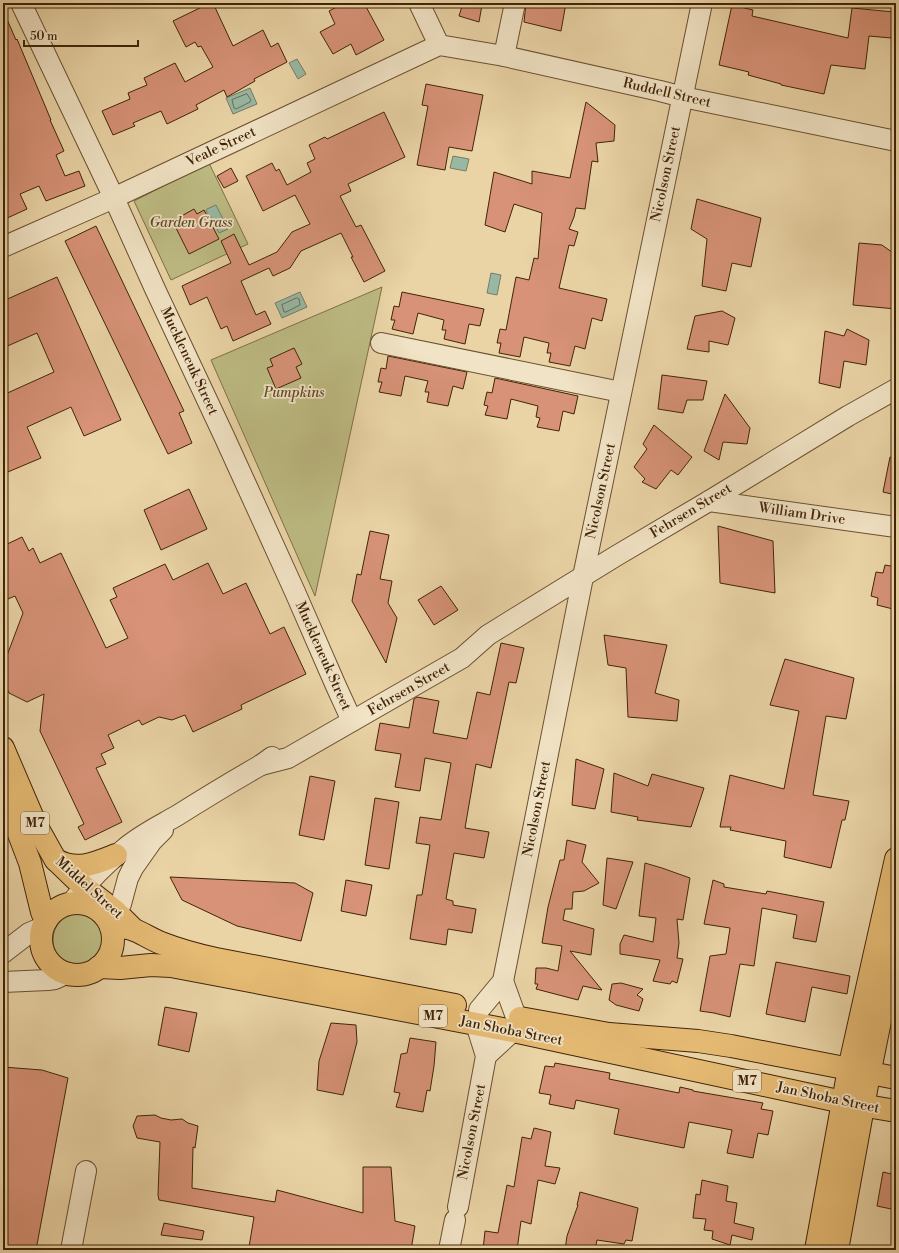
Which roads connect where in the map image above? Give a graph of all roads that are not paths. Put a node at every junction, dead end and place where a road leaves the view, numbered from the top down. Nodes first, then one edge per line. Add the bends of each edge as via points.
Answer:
1 (21, 3) edge
2 (419, 3) edge
3 (515, 3) edge
4 (702, 3) edge
5 (439, 45) junction
6 (504, 56) junction
7 (683, 97) junction
8 (892, 140) edge
9 (114, 198) junction
10 (3, 247) edge
11 (381, 343) dead end
12 (896, 389) edge
13 (621, 392) junction
14 (709, 501) junction
15 (896, 527) edge
16 (583, 577) junction
17 (350, 716) junction
18 (3, 748) edge
19 (3, 792) edge
20 (176, 816) junction
21 (36, 825) junction
22 (116, 855) junction
23 (896, 858) edge
24 (55, 859) junction
25 (80, 898) junction
26 (117, 922) junction
27 (44, 924) junction
28 (896, 942) edge
29 (3, 953) edge
30 (99, 967) junction
31 (68, 973) junction
32 (503, 980) junction
33 (3, 982) edge
34 (477, 1017) junction
35 (514, 1024) junction
36 (486, 1056) junction
37 (896, 1078) edge
38 (859, 1087) junction
39 (896, 1092) edge
40 (896, 1111) edge
41 (86, 1171) dead end
42 (71, 1250) edge
43 (449, 1250) edge
44 (816, 1250) edge
45 (837, 1250) edge

1 - 9 street, Muckleneuk Street
2 - 5 street
3 - 6 street
4 - 7 street, Nicolson Street
5 - 6 street, Ruddell Street
5 - 9 street, Veale Street
6 - 7 street, Ruddell Street
7 - 8 street, Ruddell Street
7 - 13 street, Nicolson Street
9 - 10 street, Veale Street
9 - 17 street, Muckleneuk Street
11 - 13 street
12 - 14 street, Fehrsen Street
13 - 16 street, Nicolson Street
14 - 15 street, William Drive
14 - 16 street, Fehrsen Street
16 - 17 street, Fehrsen Street via 488,636 446,654
16 - 32 street, Nicolson Street
17 - 20 street, Fehrsen Street via 280,752
18 - 21 main road, Middel Street / M7
19 - 27 main road, Middel Street / M7 via 30,863
20 - 22 street, Fehrsen Street via 147,831
20 - 26 street, Fehrsen Street via 152,841 133,868
21 - 24 main road, Middel Street / M7
21 - 25 main road, Middel Street / M7 via 38,839 57,876
22 - 24 main road via 88,866 63,864
22 - 25 street, Fehrsen Street via 103,867
23 - 38 main road
24 - 25 main road, Middel Street / M7
25 - 26 main road, Middel Street / M7
25 - 27 main road via 61,906
26 - 30 main road via 112,948 105,962
26 - 34 main road, Jan Shoba Street / M7 via 178,950
27 - 29 street
27 - 31 main road, M7 via 42,942 46,956 55,967
28 - 38 main road
30 - 31 main road, M7 via 84,974
30 - 34 main road, Jan Shoba Street / M7 via 171,966
31 - 33 street via 48,980
32 - 34 street, Nicolson Street
32 - 35 street
34 - 35 main road, Jan Shoba Street / M7
34 - 36 street, Nicolson Street
35 - 36 street
35 - 38 main road, Jan Shoba Street / M7
35 - 38 main road, Jan Shoba Street / M7 via 731,1046
36 - 43 street, Nicolson Street
37 - 38 main road, Jan Shoba Street / M7
38 - 39 main road
38 - 40 main road, Jan Shoba Street / M7
38 - 44 main road
38 - 45 main road
41 - 42 street

